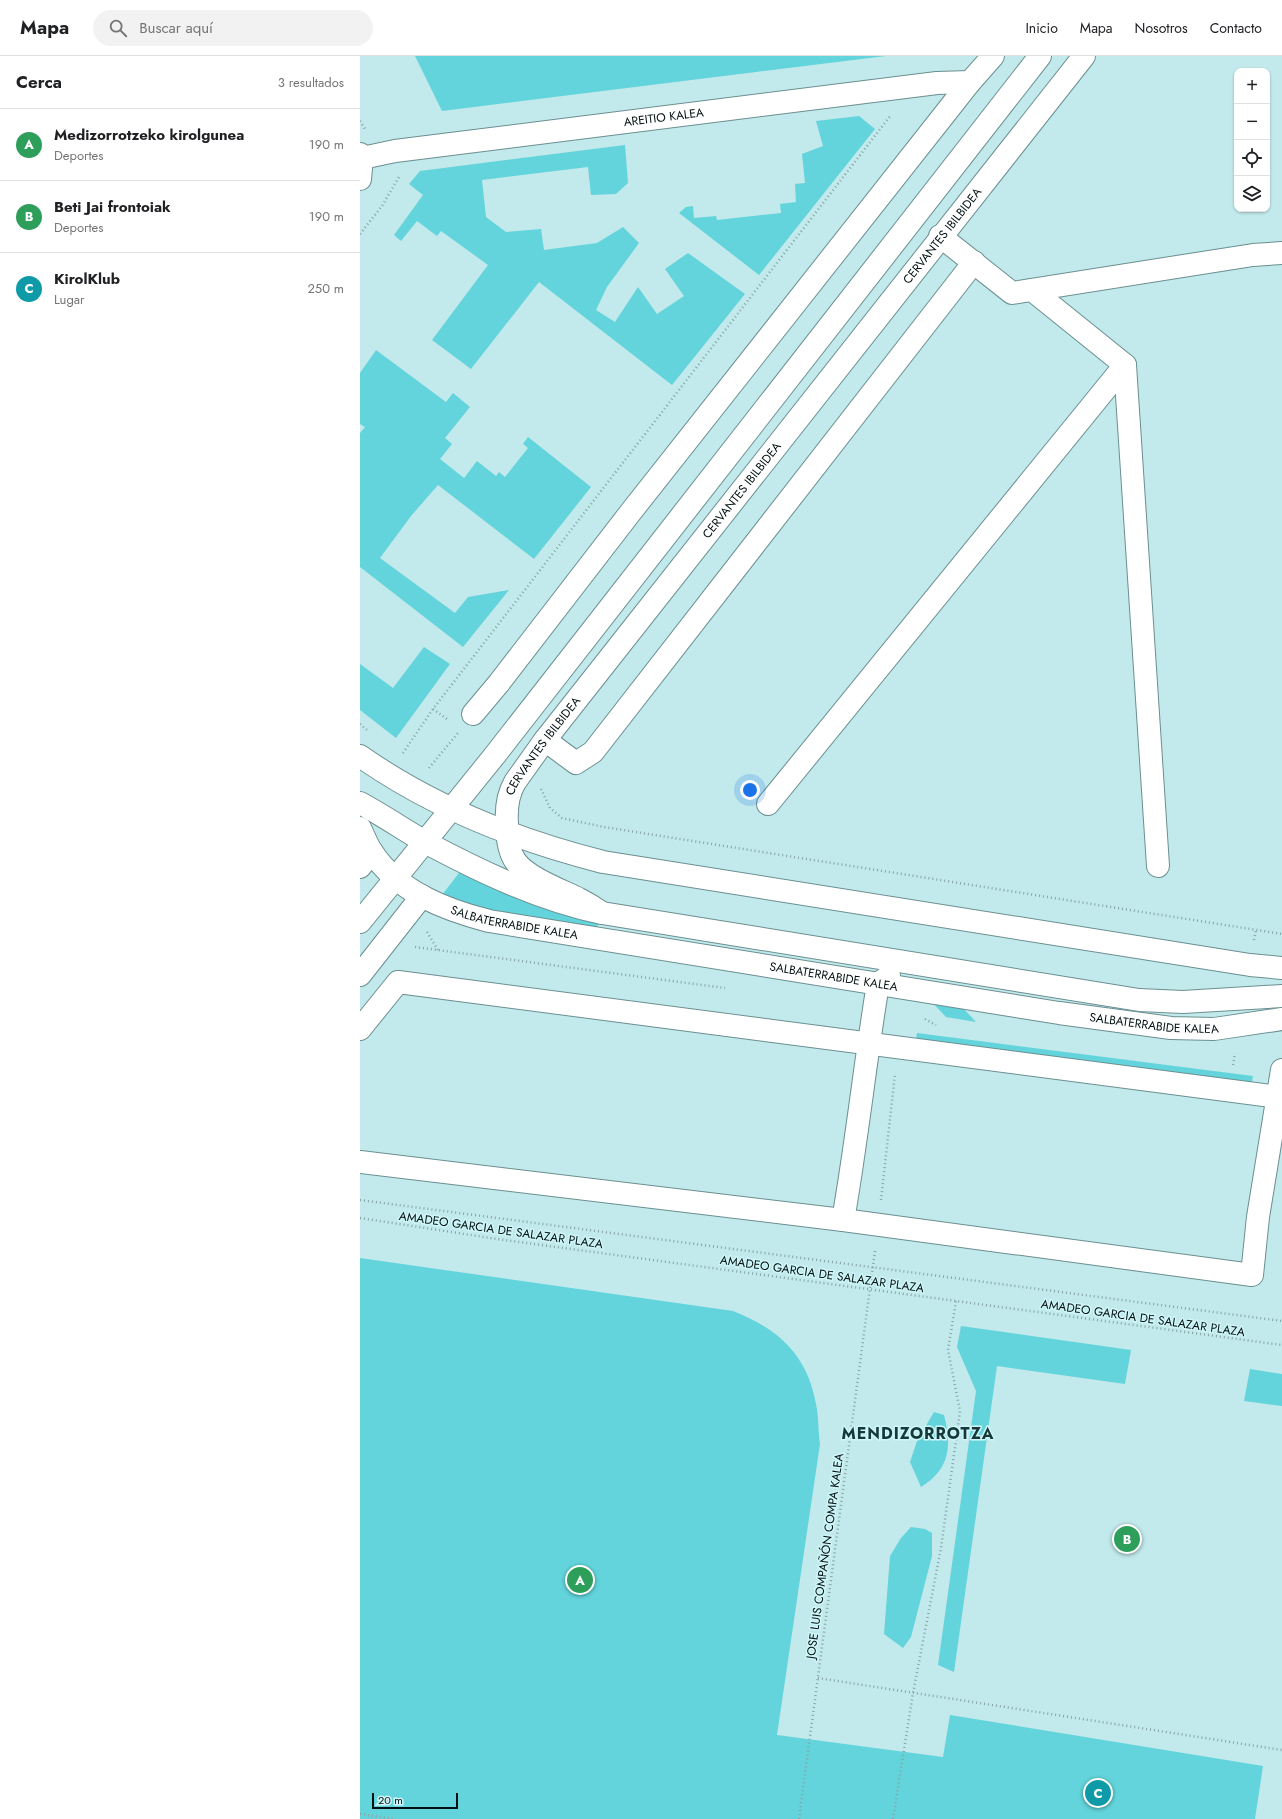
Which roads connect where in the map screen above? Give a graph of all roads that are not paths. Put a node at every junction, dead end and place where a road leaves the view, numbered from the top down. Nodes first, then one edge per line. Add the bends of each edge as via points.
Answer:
1 (993, 56) edge
2 (1040, 56) edge
3 (1084, 56) edge
4 (970, 82) junction
5 (361, 164) edge
6 (940, 236) junction
7 (1282, 253) edge
8 (974, 262) junction
9 (1032, 290) junction
10 (1125, 365) junction
11 (473, 714) dead end
12 (545, 740) junction
13 (360, 756) edge
14 (360, 803) edge
15 (768, 804) dead end
16 (451, 810) junction
17 (360, 828) edge
18 (507, 834) junction
19 (425, 841) junction
20 (366, 860) edge
21 (1158, 866) dead end
22 (395, 878) junction
23 (422, 896) junction
24 (602, 913) junction
25 (360, 922) edge
26 (811, 947) junction
27 (1282, 968) edge
28 (951, 969) junction
29 (360, 975) edge
30 (878, 984) junction
31 (1282, 996) edge
32 (1282, 1019) edge
33 (360, 1029) edge
34 (868, 1043) junction
35 (1282, 1070) edge
36 (1278, 1097) junction
37 (360, 1162) edge
38 (843, 1220) junction

1 - 4 street
2 - 16 street
3 - 6 street, CERVANTES IBILBIDEA
4 - 5 street, AREITIO KALEA via 937,83 395,151
4 - 11 street
6 - 8 street
6 - 12 street, CERVANTES IBILBIDEA
7 - 9 street via 1253,255
8 - 9 street via 1012,293
8 - 12 street via 593,752 576,763
9 - 10 street
10 - 15 street
10 - 21 street
12 - 18 street, CERVANTES IBILBIDEA via 519,774 511,790 506,818
13 - 16 street via 398,782
14 - 19 street, SALBATERRABIDE KALEA
16 - 18 street
16 - 19 street
17 - 20 street, SALBATERRABIDE KALEA
18 - 24 street, CERVANTES IBILBIDEA via 511,852 519,866
18 - 27 street via 554,850 603,862 1242,964
19 - 22 street
19 - 24 street, SALBATERRABIDE KALEA via 530,892
20 - 22 street, SALBATERRABIDE KALEA
22 - 23 street, SALBATERRABIDE KALEA
22 - 25 street
23 - 29 street
23 - 30 street, SALBATERRABIDE KALEA via 450,909 490,921
24 - 26 street, SALBATERRABIDE KALEA
26 - 28 street, SALBATERRABIDE KALEA
26 - 30 street via 855,962 870,972
28 - 30 street via 902,972 888,976
28 - 31 street, SALBATERRABIDE KALEA via 1139,1000 1189,1002
30 - 32 street, SALBATERRABIDE KALEA via 1171,1028 1214,1029
30 - 34 street
33 - 34 street via 398,982
34 - 36 street
34 - 38 street via 853,1164
35 - 36 street
36 - 38 street via 1258,1217 1252,1275
37 - 38 street

